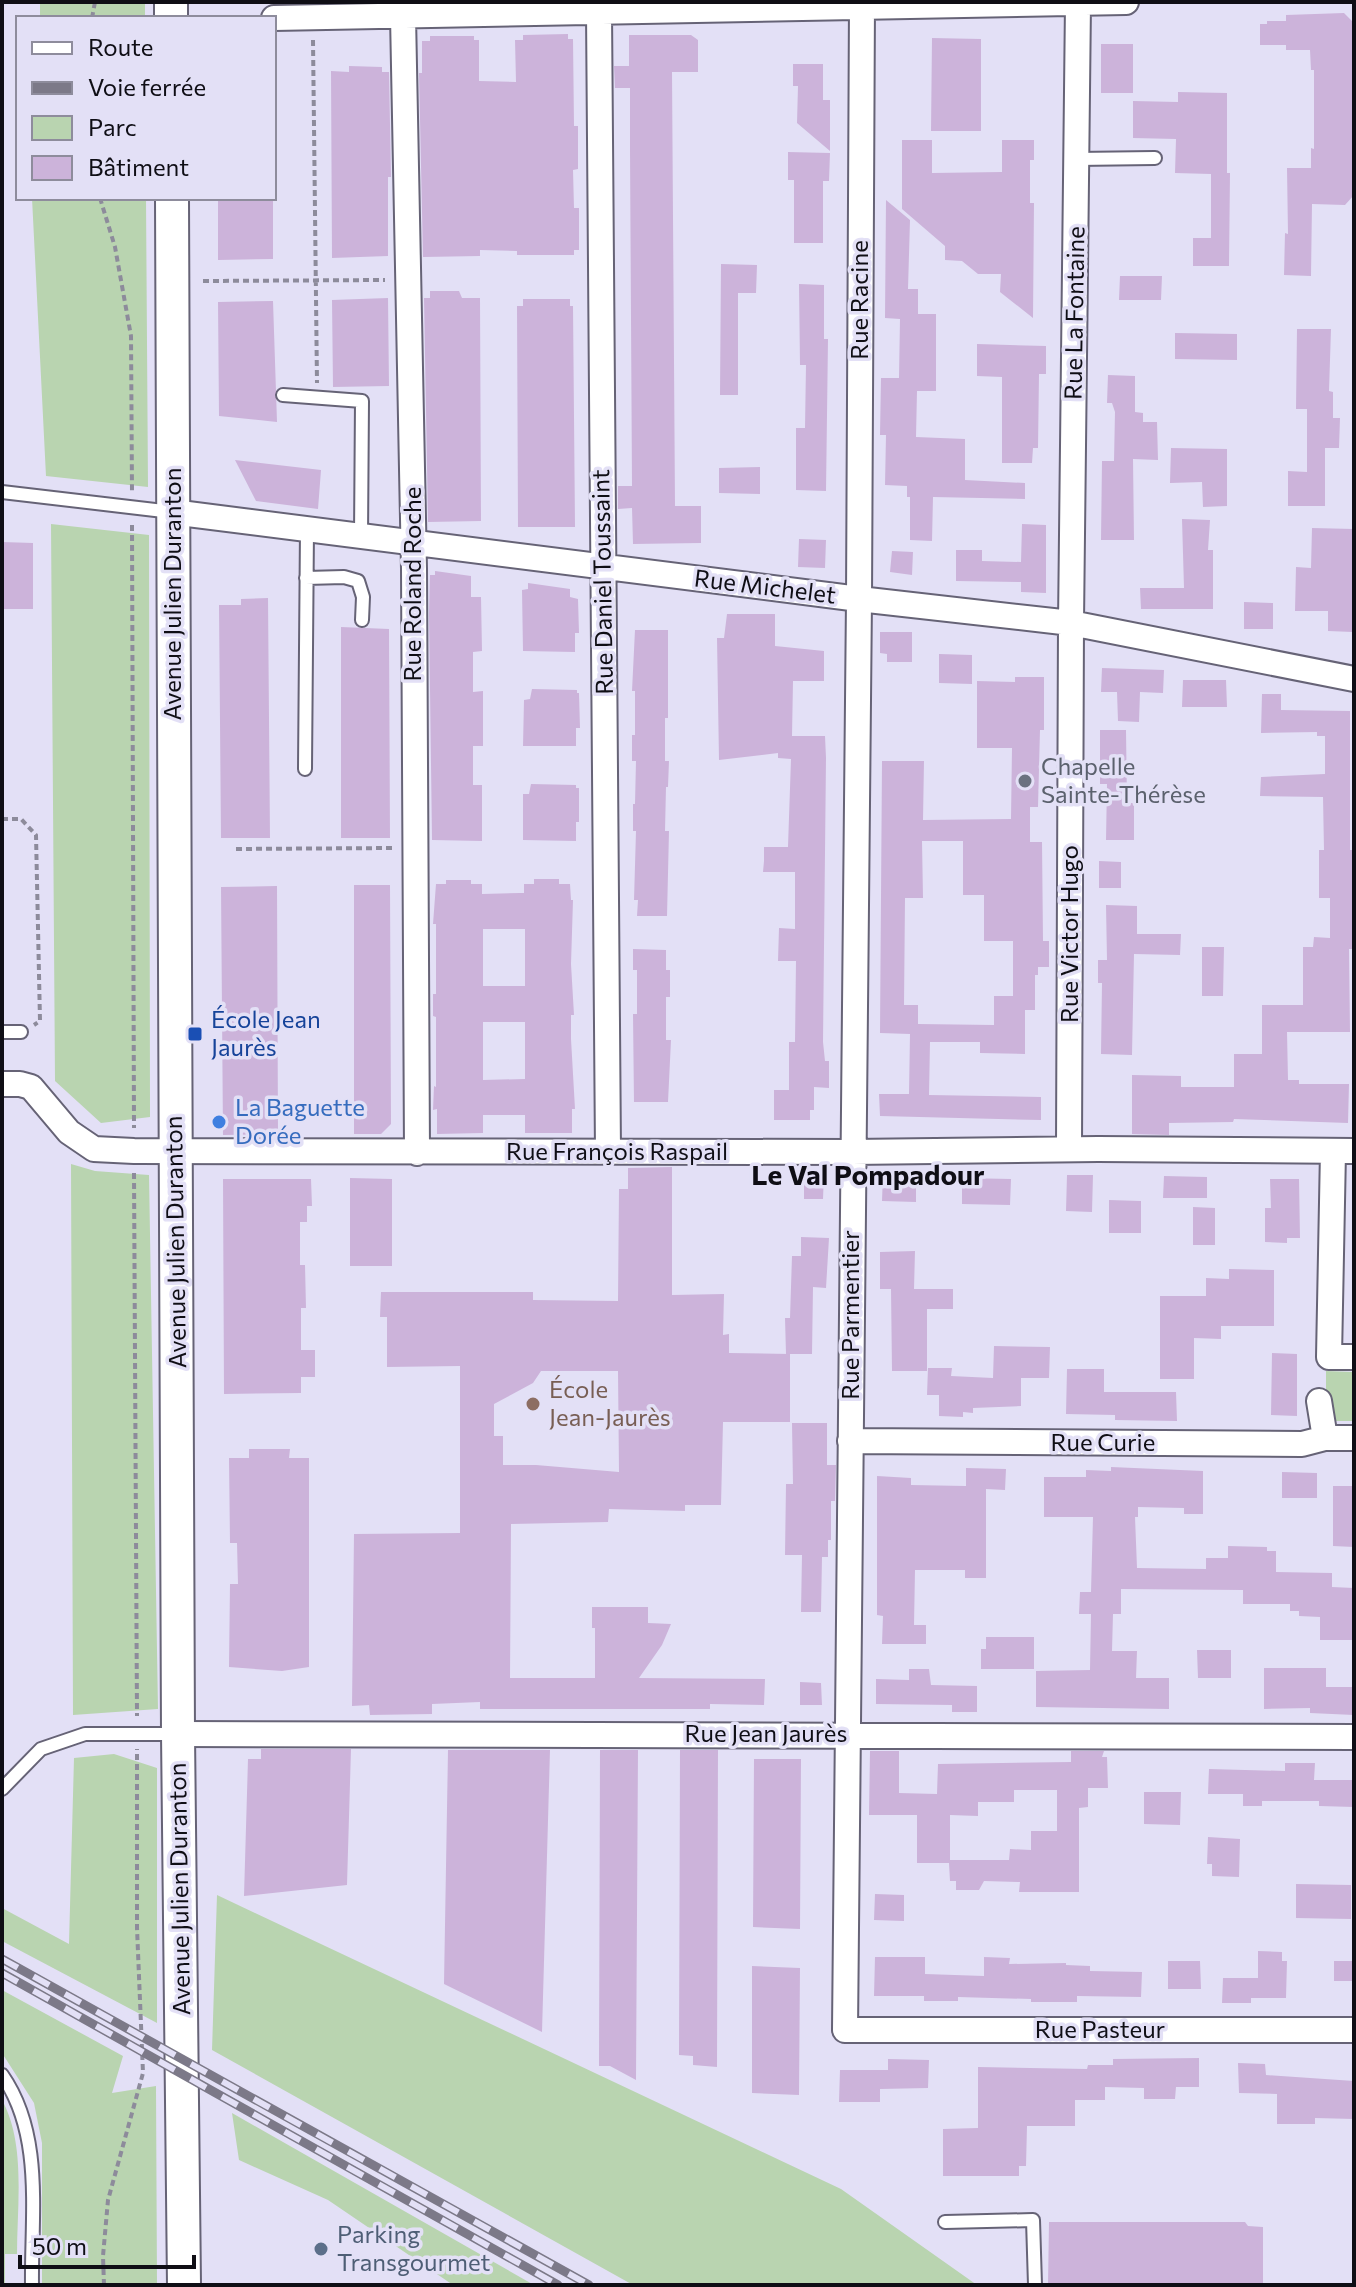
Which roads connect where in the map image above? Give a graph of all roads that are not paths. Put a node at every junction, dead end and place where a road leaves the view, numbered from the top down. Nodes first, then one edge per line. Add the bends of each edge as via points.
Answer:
1 (1126, 2) edge
2 (1078, 3) edge
3 (862, 4) edge
4 (599, 12) junction
5 (403, 16) junction
6 (276, 18) edge
7 (1155, 158) dead end
8 (1076, 159) junction
9 (172, 200) edge
10 (283, 395) dead end
11 (2, 492) edge
12 (172, 512) junction
13 (307, 529) junction
14 (361, 536) junction
15 (413, 543) junction
16 (603, 566) junction
17 (306, 578) junction
18 (859, 599) junction
19 (362, 620) dead end
20 (1071, 623) junction
21 (1354, 679) edge
22 (305, 769) dead end
23 (2, 1032) edge
24 (21, 1032) road end
25 (2, 1084) edge
26 (1069, 1149) junction
27 (1343, 1151) edge
28 (608, 1152) junction
29 (852, 1152) junction
30 (175, 1153) junction
31 (417, 1153) junction
32 (1354, 1357) edge
33 (1319, 1401) dead end
34 (1325, 1438) junction
35 (1354, 1438) edge
36 (850, 1441) junction
37 (178, 1734) junction
38 (849, 1734) junction
39 (1354, 1737) edge
40 (2, 1789) edge
41 (845, 2030) joint
42 (1354, 2030) edge
43 (2, 2075) edge
44 (945, 2222) dead end
45 (32, 2285) edge
46 (184, 2285) edge
47 (1035, 2285) edge

1 - 2 street
2 - 3 street
2 - 8 street, Rue La Fontaine
3 - 4 street
3 - 18 street, Rue Racine
4 - 5 street
4 - 16 street, Rue Daniel Toussaint
5 - 6 street
5 - 15 street, Rue Roland Roche
7 - 8 lane
8 - 20 street, Rue La Fontaine
9 - 12 main road, Avenue Julien Duranton
10 - 14 lane via 362,401
11 - 12 lane
12 - 13 street, Rue Michelet
12 - 30 main road, Avenue Julien Duranton
13 - 14 street, Rue Michelet
13 - 17 lane
14 - 15 street, Rue Michelet
15 - 16 street, Rue Michelet
15 - 31 street, Rue Roland Roche
16 - 18 street, Rue Michelet
16 - 28 street, Rue Daniel Toussaint
17 - 19 lane via 358,581
17 - 22 lane
18 - 20 street, Rue Michelet
18 - 29 street, Rue Parmentier
20 - 21 street, Rue Michelet
20 - 26 street, Rue Victor Hugo
23 - 24 lane
25 - 30 street, Rue François Raspail via 31,1087 69,1132 94,1149
26 - 27 street, Rue François Raspail
26 - 29 street, Rue François Raspail
27 - 32 street via 1329,1357
28 - 29 street, Rue François Raspail
28 - 31 street, Rue François Raspail
29 - 36 street, Rue Parmentier
30 - 31 street, Rue François Raspail
30 - 37 main road, Avenue Julien Duranton
33 - 34 street
34 - 35 street, Rue Curie
34 - 36 street, Rue Curie via 1302,1444
36 - 38 street, Rue Parmentier
37 - 38 street, Rue Jean Jaurès
37 - 40 lane via 85,1734 41,1749
37 - 46 main road, Avenue Julien Duranton
38 - 39 street, Rue Jean Jaurès
38 - 41 street, Rue Parmentier
41 - 42 street, Rue Pasteur
43 - 45 lane via 20,2106 30,2143
44 - 47 lane via 1033,2220

